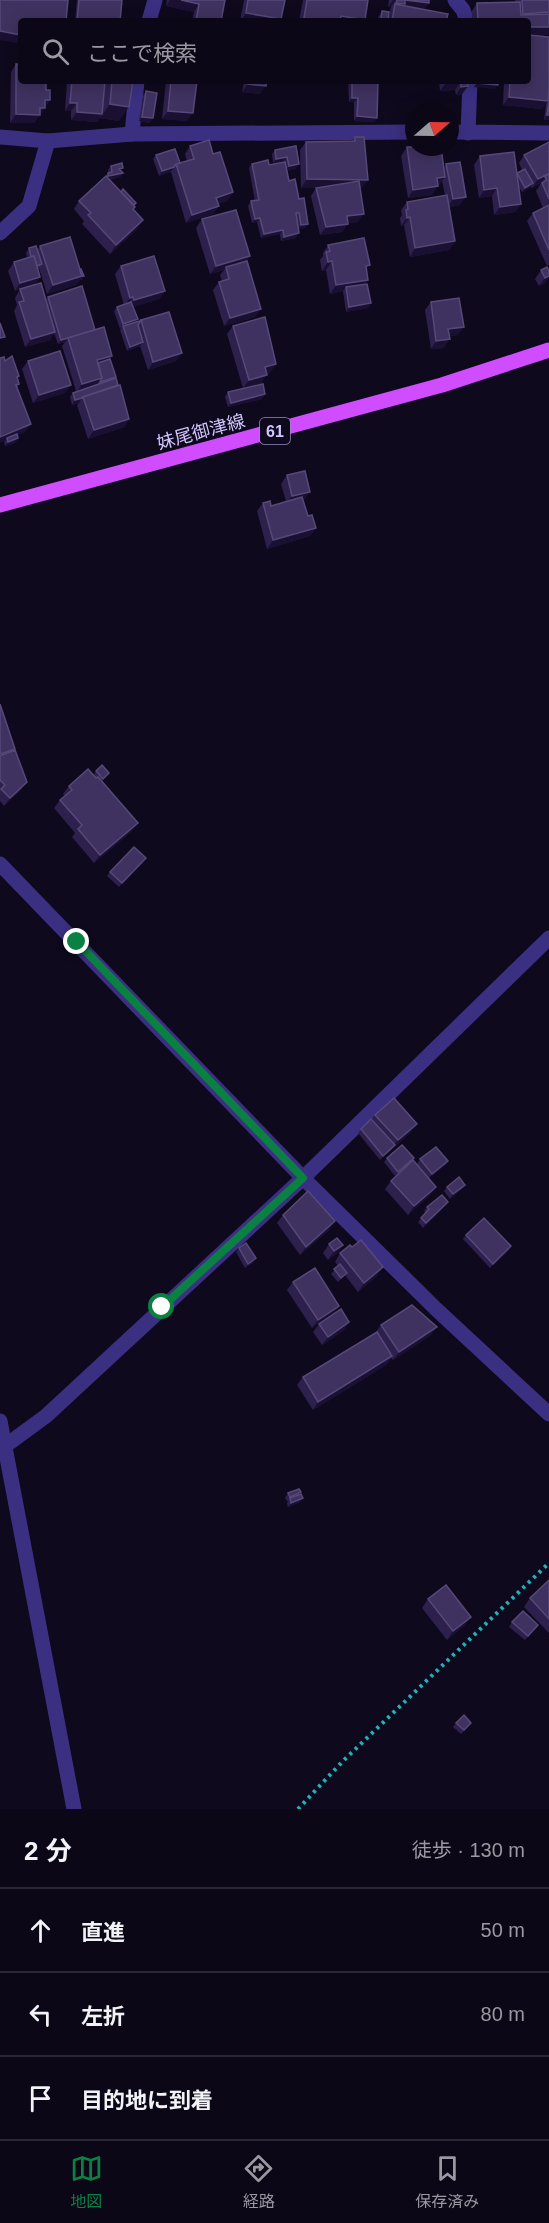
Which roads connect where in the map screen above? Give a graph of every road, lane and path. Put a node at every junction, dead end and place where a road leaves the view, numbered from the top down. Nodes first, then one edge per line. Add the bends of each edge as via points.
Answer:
1 (155, 0) edge
2 (455, 0) edge
3 (150, 18) edge
4 (466, 18) edge
5 (137, 84) edge
6 (470, 84) edge
7 (405, 132) edge
8 (459, 132) edge
9 (468, 133) junction
10 (549, 133) edge
11 (132, 134) junction
12 (0, 137) edge
13 (48, 141) junction
14 (0, 233) edge
15 (549, 350) edge
16 (0, 506) edge
17 (0, 864) edge
18 (549, 938) edge
19 (303, 1178) junction
20 (549, 1414) edge
21 (0, 1421) edge
22 (2, 1449) edge
23 (549, 1563) edge
24 (74, 1809) edge
25 (298, 1809) edge

1 - 3 street
2 - 4 street
5 - 11 street
6 - 9 street
7 - 11 street
8 - 9 street
9 - 10 street
11 - 13 street
12 - 13 street
13 - 14 street via 29,206
15 - 16 main road, 妹尾御津線 / 61 via 442,385
17 - 19 street
18 - 19 street
19 - 20 street
19 - 22 street via 46,1416
21 - 22 street
22 - 24 street
23 - 25 path via 359,1745

